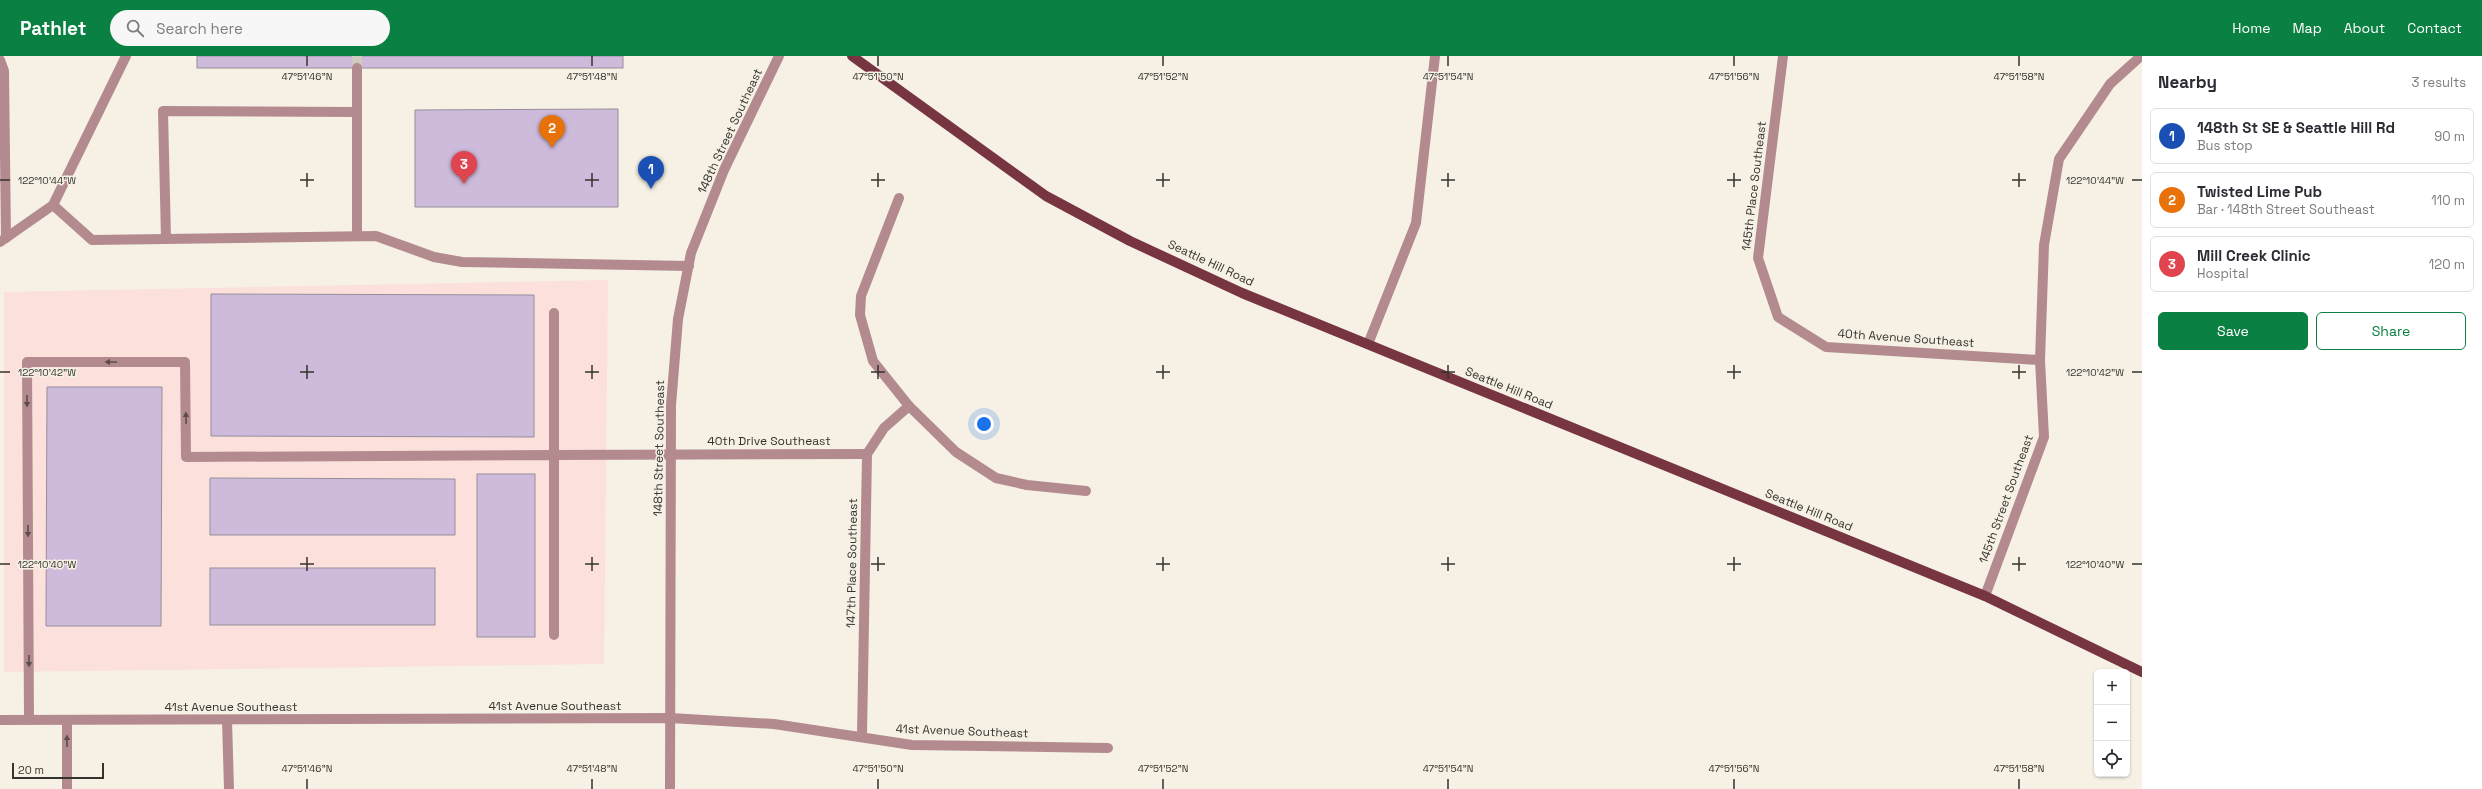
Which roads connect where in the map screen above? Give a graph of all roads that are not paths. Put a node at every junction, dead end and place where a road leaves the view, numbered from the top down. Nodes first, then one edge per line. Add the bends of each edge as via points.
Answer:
1 (126, 56) edge
2 (779, 56) edge
3 (852, 56) edge
4 (1435, 56) edge
5 (1784, 56) edge
6 (2141, 56) edge
7 (0, 60) edge
8 (357, 68) tunnel mouth
9 (357, 112) junction
10 (899, 198) dead end
11 (53, 205) junction
12 (357, 236) junction
13 (166, 239) junction
14 (3, 240) edge
15 (689, 266) junction
16 (554, 313) dead end
17 (1778, 317) joint
18 (1368, 344) junction
19 (2040, 360) junction
20 (909, 406) junction
21 (868, 454) junction
22 (671, 455) junction
23 (554, 456) junction
24 (1086, 491) dead end
25 (1985, 596) junction
26 (554, 635) dead end
27 (2142, 672) edge
28 (670, 718) junction
29 (0, 720) edge
30 (29, 720) junction
31 (67, 720) junction
32 (227, 720) junction
33 (862, 736) junction
34 (1108, 748) dead end
35 (67, 789) edge
36 (229, 789) edge
37 (670, 789) edge

1 - 11 street
2 - 15 street, 148th Street Southeast via 724,170 691,252
3 - 18 main road, Seattle Hill Road via 1046,196 1130,241 1228,286
4 - 18 street via 1416,223
5 - 17 street, 145th Place Southeast via 1758,258
6 - 19 street, 145th Street Southeast via 2110,84 2059,159 2044,245
7 - 14 street via 4,71
8 - 9 street
9 - 12 street
9 - 13 street via 163,111
10 - 20 street via 861,296 860,315 873,361
11 - 13 street via 92,240
11 - 14 street
12 - 13 street
12 - 15 street via 376,236 434,257 462,262
15 - 22 street, 148th Street Southeast via 678,319 671,405
16 - 23 street
17 - 19 street, 40th Avenue Southeast via 1826,347
18 - 25 main road, Seattle Hill Road
19 - 25 street, 145th Street Southeast via 2044,438
20 - 21 street via 884,428
20 - 24 street via 956,452 996,478 1027,485
21 - 22 street, 40th Drive Southeast
21 - 33 street, 147th Place Southeast
22 - 23 street, 40th Drive Southeast
22 - 28 street, 148th Street Southeast
23 - 26 street
23 -> 30 street, 40th Drive Southeast via 186,457 185,362 27,362
25 - 27 main road, Seattle Hill Road
28 - 32 street, 41st Avenue Southeast
28 - 33 street, 41st Avenue Southeast via 774,724
28 - 37 street, 148th Street Southeast
29 - 30 street, 41st Avenue Southeast
30 - 31 street, 41st Avenue Southeast
31 - 32 street, 41st Avenue Southeast
35 -> 31 street
32 - 36 street
33 - 34 street, 41st Avenue Southeast via 912,745

